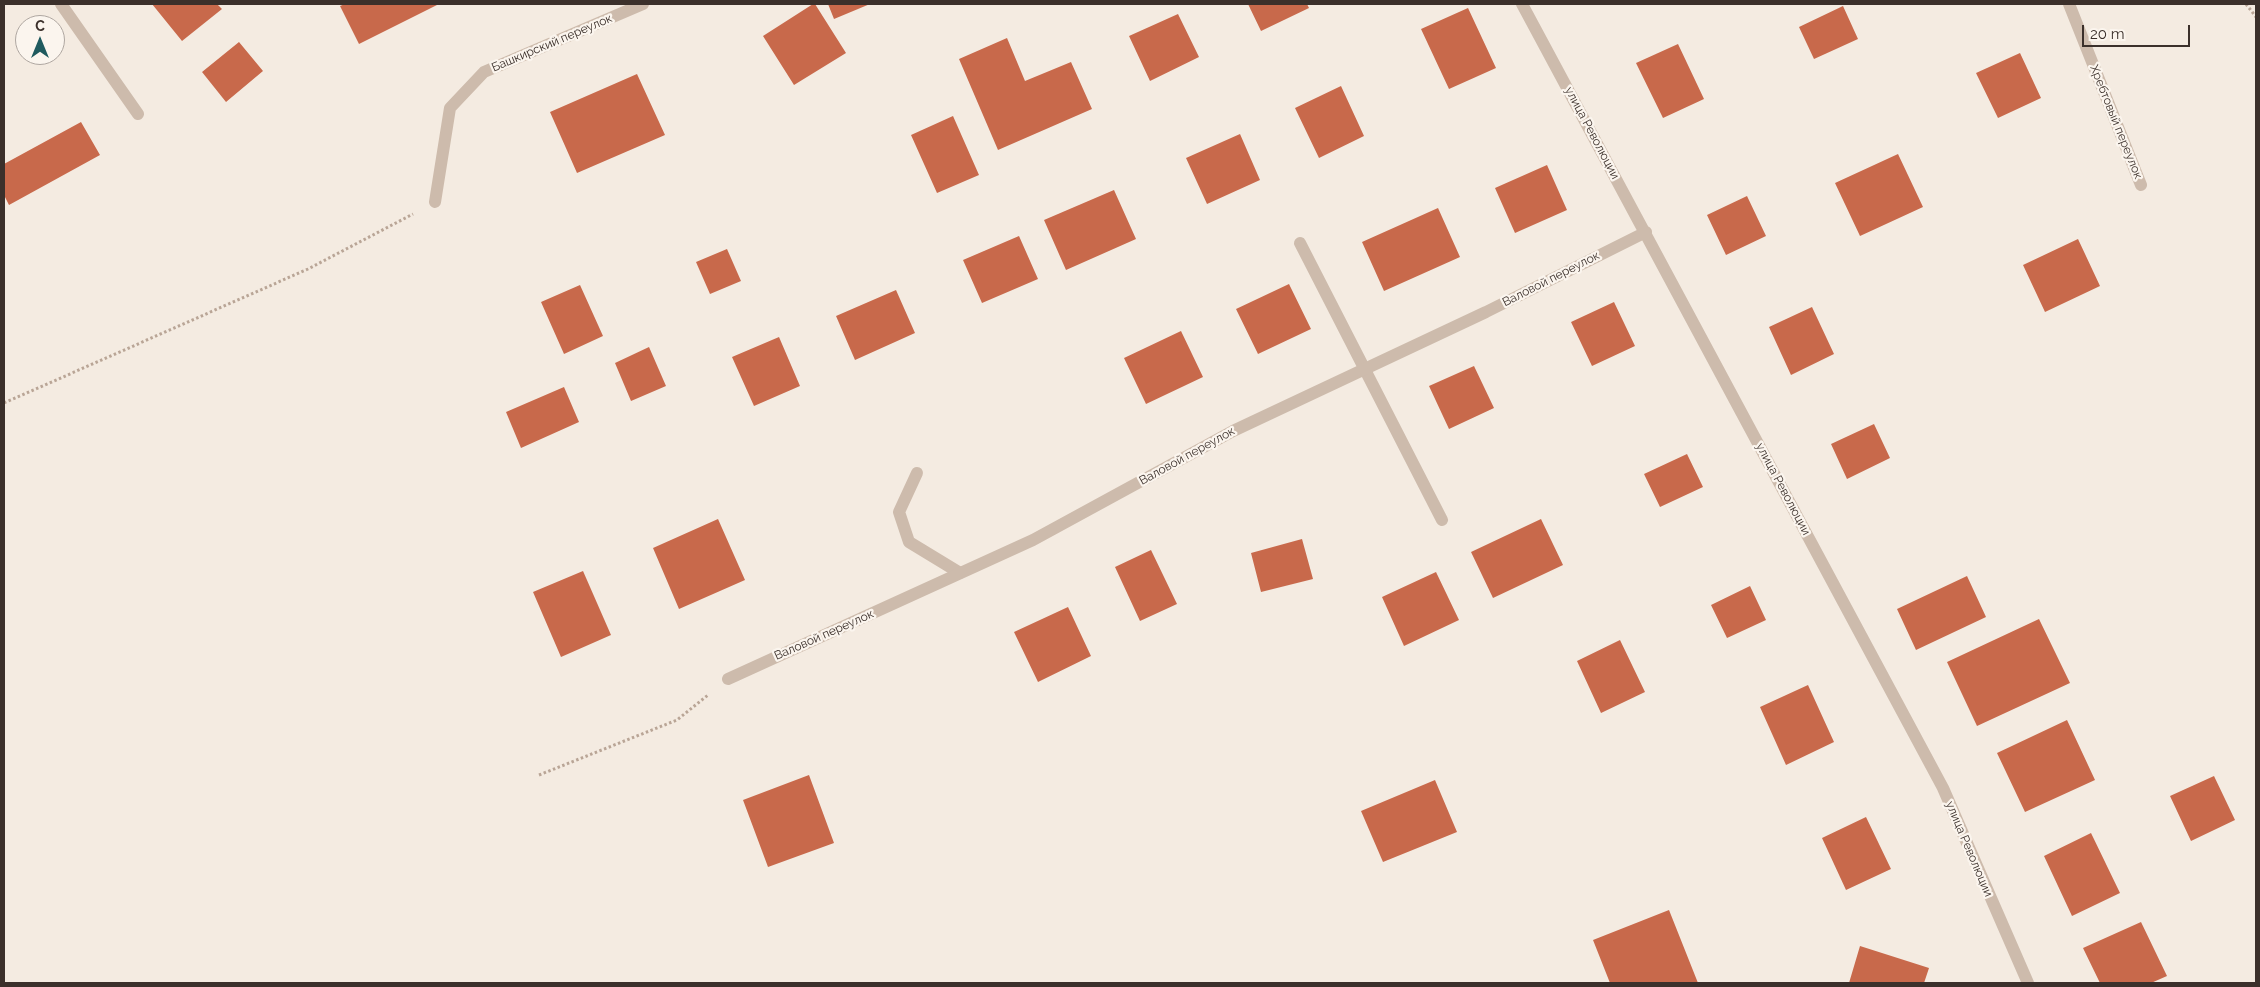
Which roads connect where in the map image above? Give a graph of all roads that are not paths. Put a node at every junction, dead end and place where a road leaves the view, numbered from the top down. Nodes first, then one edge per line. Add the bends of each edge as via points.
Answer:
1 (61, 4) edge
2 (643, 4) edge
3 (1522, 4) edge
4 (2069, 4) edge
5 (622, 8) edge
6 (138, 114) dead end
7 (2141, 185) dead end
8 (435, 202) road end
9 (1646, 232) junction
10 (1300, 243) dead end
11 (1364, 369) junction
12 (918, 473) dead end
13 (1442, 520) dead end
14 (960, 573) junction
15 (728, 678) road end
16 (2028, 983) edge

1 - 6 street
2 - 5 street, Башкирский переулок
3 - 9 street, улица Революции
4 - 7 street, Хребтовый переулок
5 - 8 street, Башкирский переулок via 484,72 450,108
9 - 11 street, Валовой переулок
9 - 16 street, улица Революции via 1943,788
10 - 11 street
11 - 13 street
11 - 14 street, Валовой переулок via 1232,431 1033,540
12 - 14 street via 899,512 909,542
14 - 15 street, Валовой переулок

